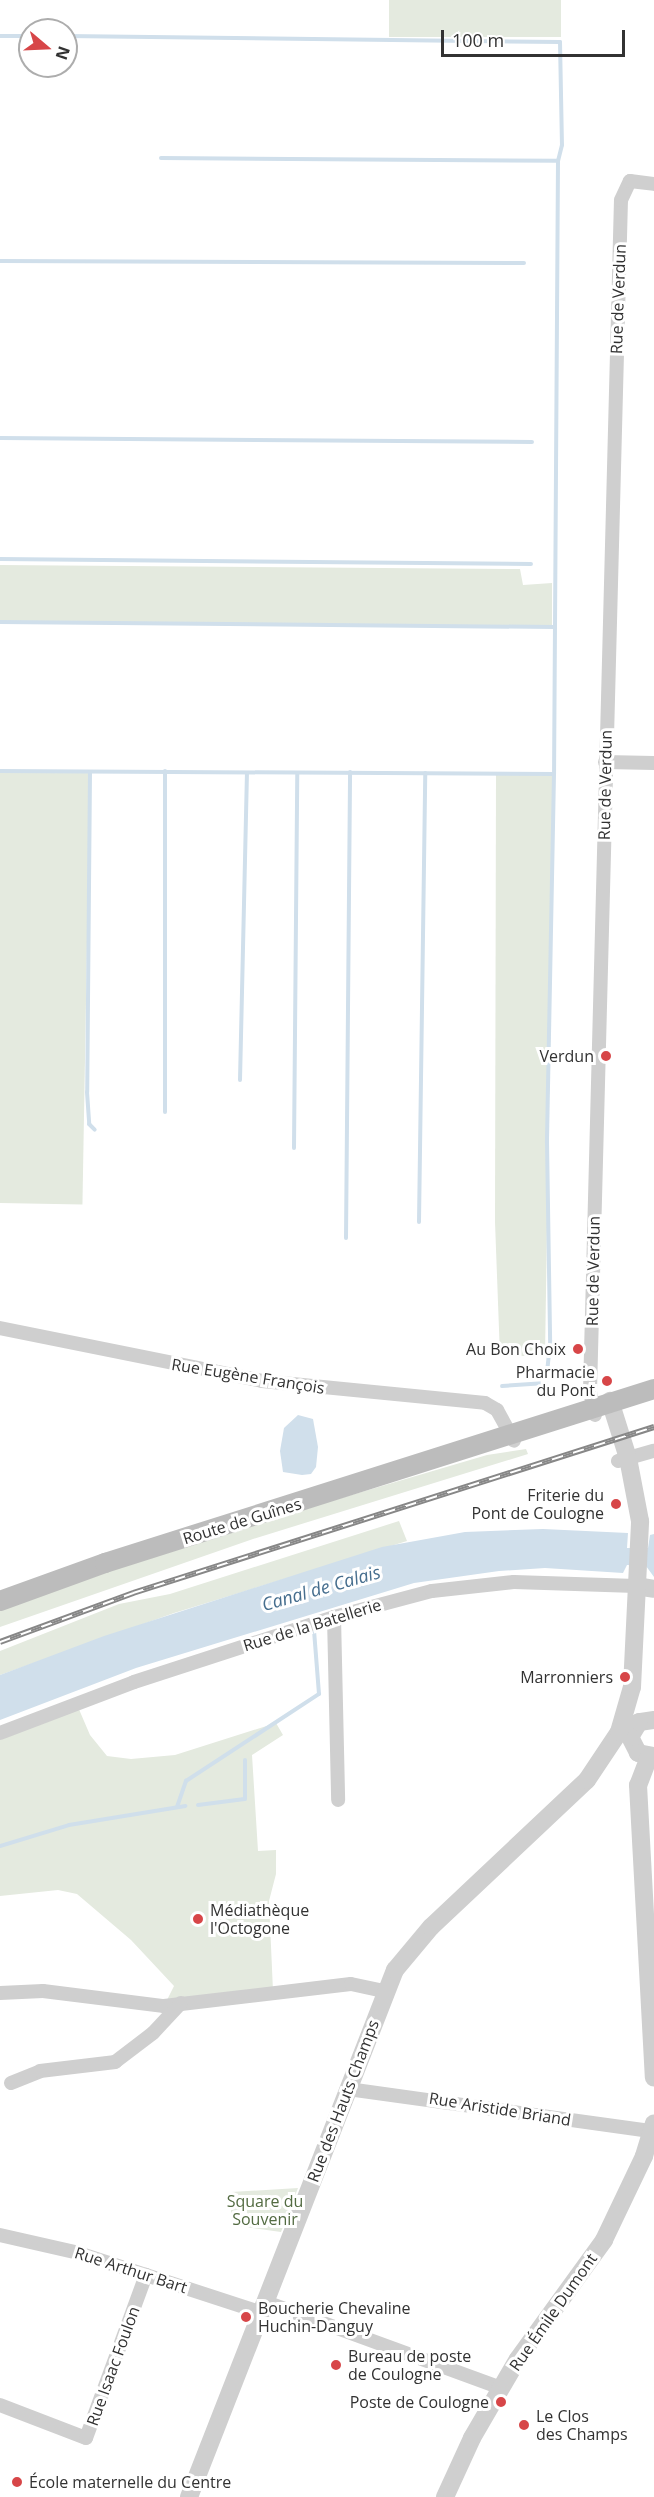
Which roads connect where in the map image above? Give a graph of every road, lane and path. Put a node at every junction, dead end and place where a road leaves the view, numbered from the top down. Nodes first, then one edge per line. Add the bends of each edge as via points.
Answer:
1 (654, 184) edge
2 (605, 762) junction
3 (654, 763) edge
4 (0, 1328) edge
5 (654, 1389) edge
6 (654, 1400) edge
7 (603, 1409) junction
8 (512, 1438) junction
9 (654, 1451) edge
10 (623, 1459) junction
11 (642, 1525) edge
12 (642, 1583) edge
13 (0, 1601) edge
14 (334, 1617) junction
15 (632, 1688) junction
16 (642, 1725) edge
17 (0, 1733) edge
18 (652, 1756) edge
19 (596, 1770) junction
20 (338, 1800) dead end
21 (384, 1991) junction
22 (0, 1993) edge
23 (181, 2003) junction
24 (654, 2078) edge
25 (11, 2083) dead end
26 (348, 2089) junction
27 (653, 2128) edge
28 (0, 2235) edge
29 (146, 2275) junction
30 (263, 2307) junction
31 (501, 2388) junction
32 (0, 2405) edge
33 (189, 2497) edge
34 (445, 2497) edge

1 - 2 street, Rue de Verdun via 630,181 621,194
2 - 3 street
2 - 7 street, Rue de Verdun
4 - 8 street, Rue Eugène François via 262,1381 484,1403 497,1410
5 - 7 main road
6 - 7 main road
7 - 8 main road, Route de Guînes
7 - 10 street, Rue des Hauts Champs
8 - 13 main road, Route de Guînes via 105,1563
9 - 10 street
10 - 11 street, Rue des Hauts Champs
11 - 12 street, Rue des Hauts Champs
12 - 14 street, Rue de la Batellerie via 474,1584
12 - 15 street, Rue des Hauts Champs
14 - 17 street, Rue de la Batellerie via 134,1682
14 - 20 street
15 - 16 street
15 - 19 street, Rue des Hauts Champs via 616,1739
16 - 18 street via 635,1751
16 - 19 street, Rue des Hauts Champs
18 - 24 street via 638,1785
19 - 21 street, Rue des Hauts Champs via 419,1939
21 - 23 street via 351,1984
21 - 26 street, Rue des Hauts Champs
22 - 23 street via 43,1991 164,2006
23 - 25 street via 153,2033 115,2062 40,2071
26 - 27 street, Rue Aristide Briand
26 - 30 street, Rue des Hauts Champs
27 - 31 street, Rue Émile Dumont via 604,2240 532,2338
28 - 29 street, Rue Arthur Bart via 56,2247
29 - 30 street, Rue Arthur Bart
29 - 32 street, Rue Isaac Foulon via 86,2438
30 - 31 street, Rue Arthur Bart
30 - 33 street, Rue des Hauts Champs
31 - 34 street, Rue Émile Dumont

